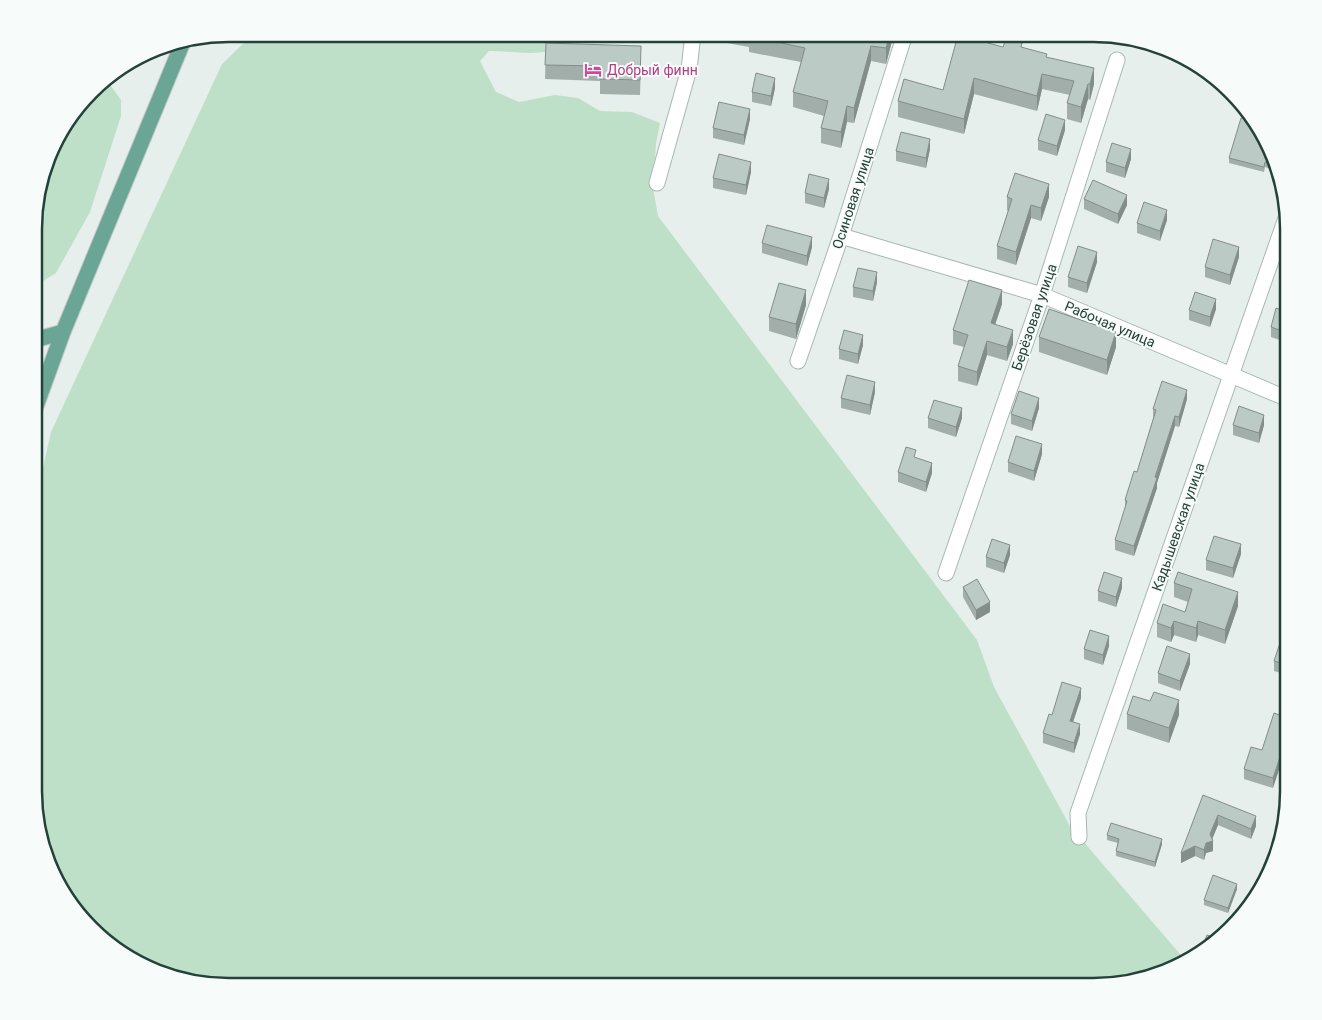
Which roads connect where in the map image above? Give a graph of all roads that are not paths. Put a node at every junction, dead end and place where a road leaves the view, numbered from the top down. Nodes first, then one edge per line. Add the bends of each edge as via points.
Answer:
1 (692, 42) edge
2 (902, 42) edge
3 (180, 49) edge
4 (1117, 60) dead end
5 (657, 183) dead end
6 (1280, 235) edge
7 (841, 236) junction
8 (1042, 295) junction
9 (63, 332) junction
10 (42, 338) edge
11 (798, 361) dead end
12 (1230, 376) junction
13 (42, 384) edge
14 (1280, 396) edge
15 (946, 573) dead end
16 (1079, 837) dead end

1 - 5 street via 689,69
2 - 7 street, Осиновая улица
3 - 9 main road
4 - 8 street, Берёзовая улица
6 - 12 street, Кадышевская улица
7 - 8 street, Рабочая улица
7 - 11 street, Осиновая улица
8 - 12 street, Рабочая улица
8 - 15 street, Берёзовая улица
9 - 10 main road
9 - 13 main road
12 - 14 street, Рабочая улица
12 - 16 street, Кадышевская улица via 1078,813

